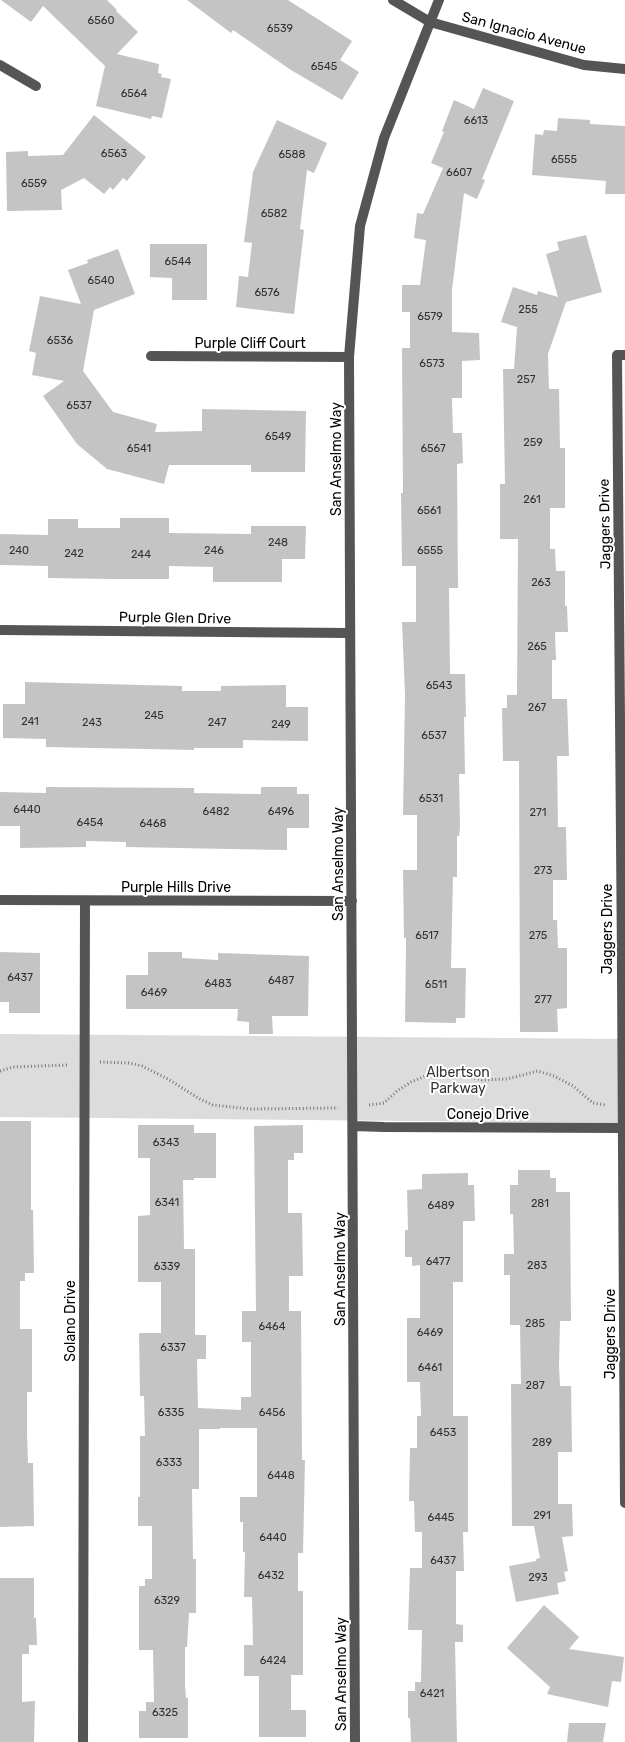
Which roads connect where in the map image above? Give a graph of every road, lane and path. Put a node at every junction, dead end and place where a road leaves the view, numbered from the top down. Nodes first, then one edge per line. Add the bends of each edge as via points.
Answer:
1 (393, 0) edge
2 (439, 0) edge
3 (430, 22) junction
4 (0, 66) edge
5 (625, 70) edge
6 (36, 86) dead end
7 (621, 355) edge
8 (151, 356) dead end
9 (349, 357) junction
10 (0, 630) edge
11 (350, 633) junction
12 (623, 640) edge
13 (0, 900) edge
14 (85, 900) junction
15 (352, 901) junction
16 (623, 910) edge
17 (84, 1064) junction
18 (0, 1071) edge
19 (354, 1107) junction
20 (622, 1108) junction
21 (354, 1126) junction
22 (622, 1128) junction
23 (624, 1301) edge
24 (625, 1503) edge
25 (83, 1742) edge
26 (355, 1742) edge

1 - 3 street, San Ignacio Avenue
2 - 3 street, San Anselmo Way
3 - 5 street, San Ignacio Avenue via 584,65
3 - 9 street, San Anselmo Way via 384,138 360,226
4 - 6 street
7 - 12 street, Jaggers Drive
8 - 9 street, Purple Cliff Court
9 - 11 street, San Anselmo Way
10 - 11 street, Purple Glen Drive
11 - 15 street, San Anselmo Way
12 - 16 street, Jaggers Drive
13 - 14 street, Purple Hills Drive
14 - 15 street, Purple Hills Drive
14 - 17 street, Solano Drive
15 - 19 street, San Anselmo Way
16 - 20 street, Jaggers Drive
17 - 18 path via 13,1067
17 - 19 path via 112,1061 142,1066 212,1105 250,1109
17 - 25 street, Solano Drive
19 - 20 path via 384,1103 404,1086 433,1072 449,1072 482,1080 538,1071 573,1086 593,1103
19 - 21 street, San Anselmo Way
20 - 22 street, Jaggers Drive
21 - 22 street, Conejo Drive
21 - 26 street, San Anselmo Way
22 - 23 street, Jaggers Drive
23 - 24 street, Jaggers Drive

